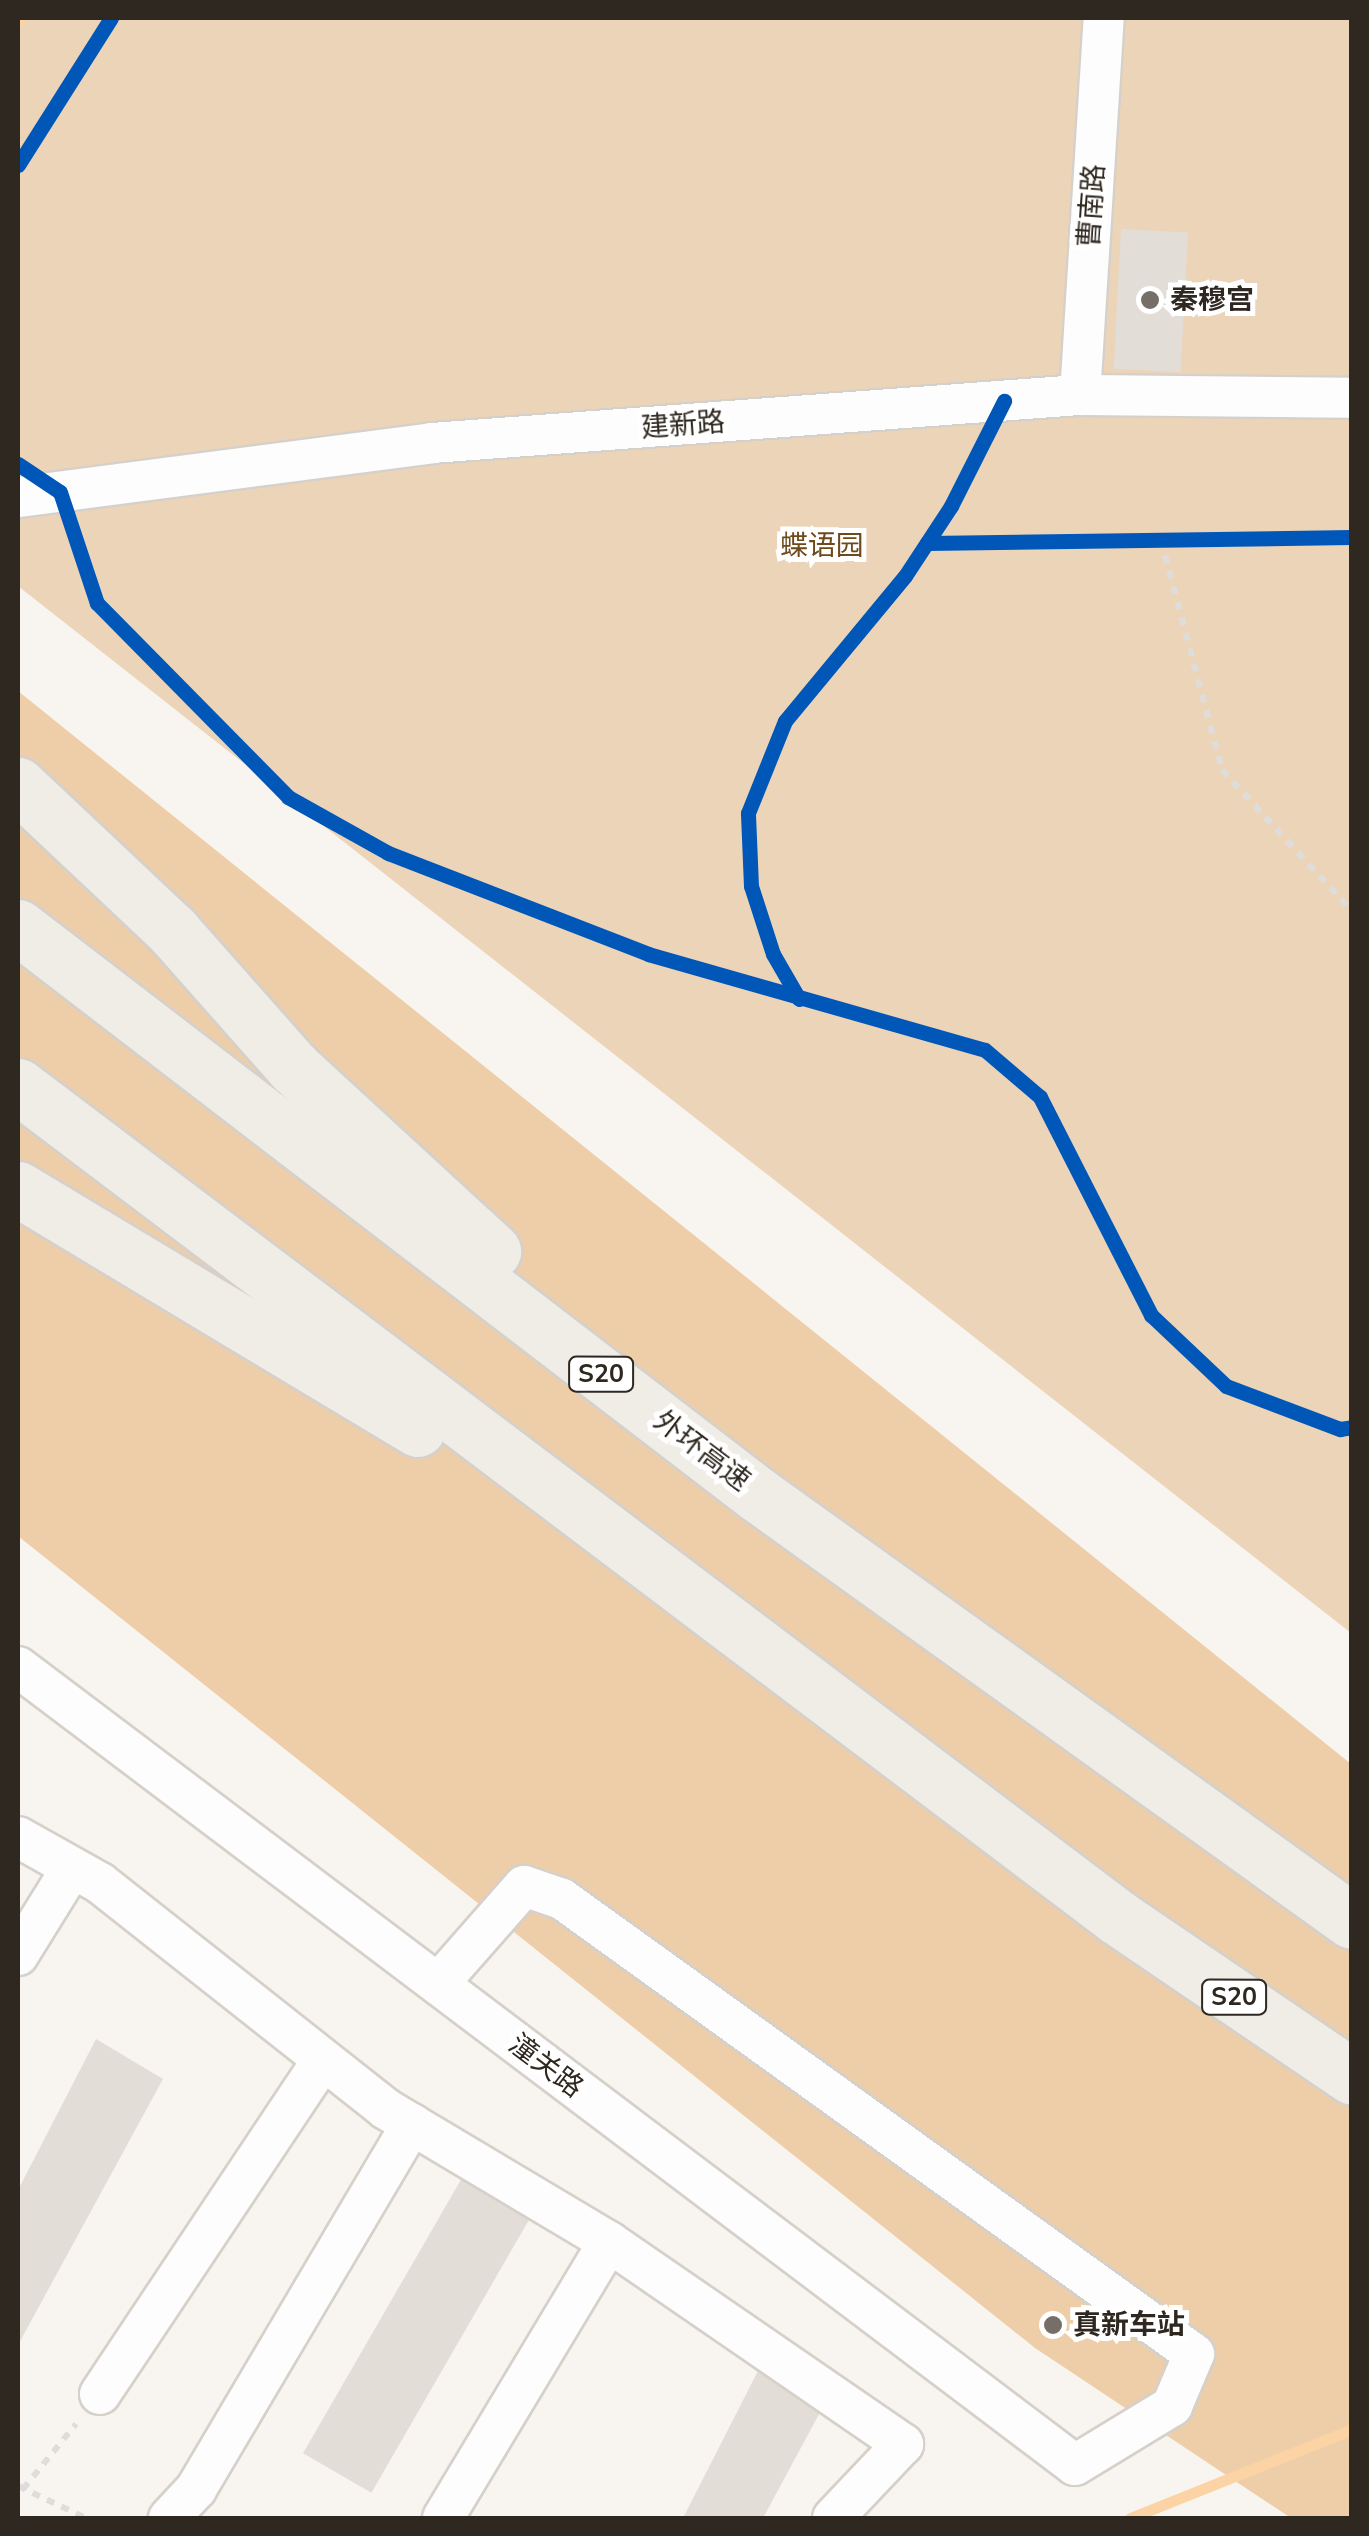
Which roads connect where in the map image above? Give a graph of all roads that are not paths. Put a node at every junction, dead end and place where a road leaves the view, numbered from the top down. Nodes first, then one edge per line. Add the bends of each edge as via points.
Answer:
1 (1104, 18) edge
2 (1080, 395) junction
3 (1352, 398) edge
4 (18, 497) edge
5 (18, 785) edge
6 (18, 927) edge
7 (18, 1086) edge
8 (18, 1189) edge
9 (757, 1494) junction
10 (666, 1579) junction
11 (18, 1667) edge
12 (18, 1837) edge
13 (72, 1868) junction
14 (1352, 1922) edge
15 (18, 1955) edge
16 (438, 1984) junction
17 (324, 2059) junction
18 (1352, 2077) edge
19 (412, 2124) junction
20 (608, 2242) junction
21 (100, 2394) road end
22 (169, 2518) edge
23 (443, 2518) edge
24 (832, 2518) edge

1 - 2 street, 曹南路
2 - 3 street, 建新路
2 - 4 street, 建新路 via 432,443
5 - 9 highway via 172,930 293,1067
6 - 9 highway, 外环高速 / S20
7 - 10 highway, S20
8 - 10 highway
9 - 14 highway, 外环高速 / S20
10 - 18 highway, S20 via 1117,1917
11 - 16 street, 潼关路
12 - 13 street
13 - 15 street
13 - 17 street
16 - 16 street, 潼关路 via 1074,2465 1172,2406 1194,2354 562,1899 524,1886
17 - 19 street
17 - 21 street
19 - 20 street
19 - 22 street via 196,2488
20 - 23 street
20 - 24 street via 903,2444

